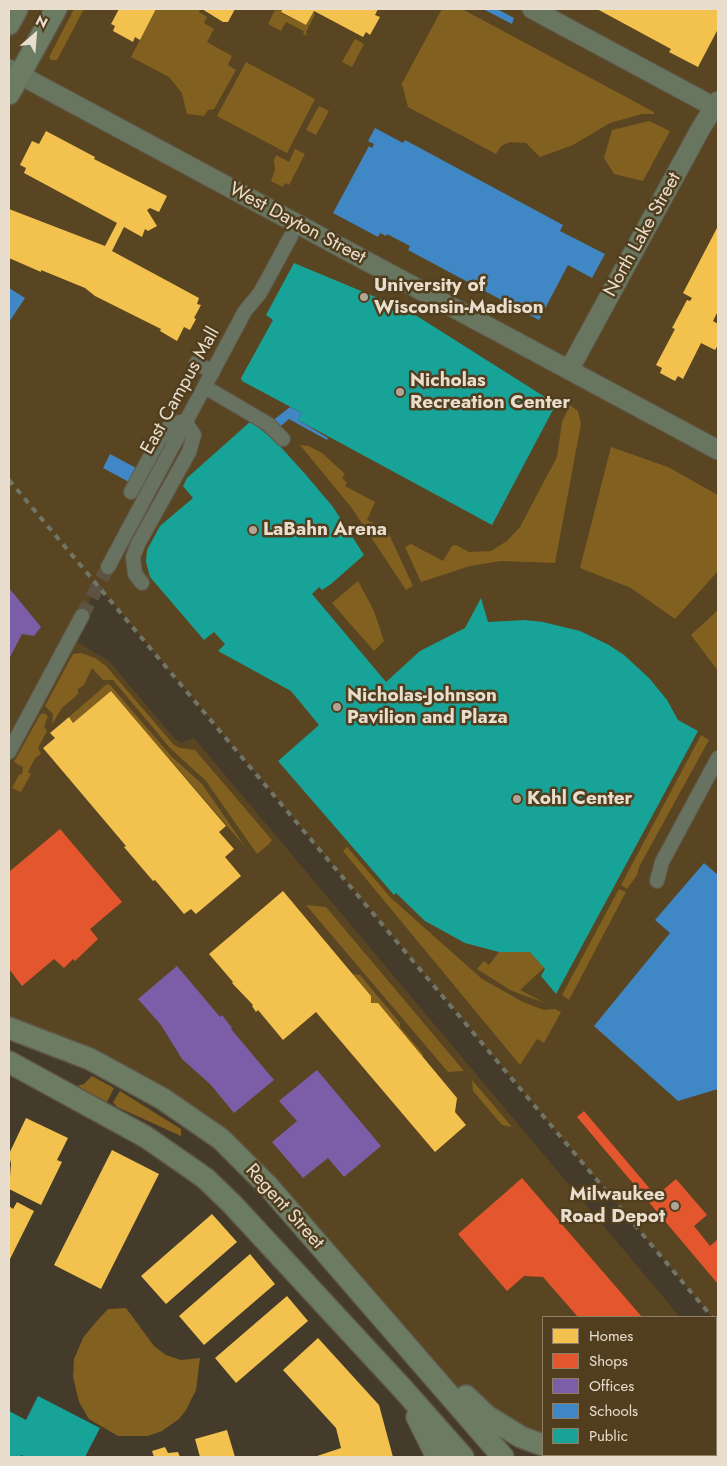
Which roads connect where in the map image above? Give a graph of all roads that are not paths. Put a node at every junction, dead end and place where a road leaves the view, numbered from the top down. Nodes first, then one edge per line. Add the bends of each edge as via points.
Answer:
1 (17, 9) edge
2 (56, 9) edge
3 (532, 9) edge
4 (9, 24) edge
5 (14, 72) edge
6 (9, 94) edge
7 (717, 106) edge
8 (291, 236) dead end
9 (196, 363) dead end
10 (569, 370) junction
11 (213, 372) junction
12 (205, 387) junction
13 (185, 422) junction
14 (283, 439) dead end
15 (718, 450) edge
16 (131, 492) dead end
17 (108, 567) tunnel mouth
18 (142, 583) dead end
19 (82, 616) tunnel mouth
20 (9, 752) edge
21 (718, 758) edge
22 (657, 881) dead end
23 (9, 1028) edge
24 (9, 1062) edge
25 (384, 1319) junction
26 (402, 1388) junction
27 (542, 1445) edge
28 (718, 1456) edge
29 (437, 1457) edge
30 (463, 1457) edge
31 (503, 1457) edge
32 (714, 1457) edge

1 - 4 main road
2 - 5 main road
3 - 7 street
5 - 6 main road
5 - 10 street, West Dayton Street
7 - 10 street, North Lake Street via 701,128
8 - 11 street, East Campus Mall via 260,293 245,311
9 - 11 street
10 - 15 street, West Dayton Street
11 - 12 street, East Campus Mall
12 - 13 street, East Campus Mall
12 - 14 street via 268,424
13 - 16 street via 171,424
13 - 17 street, East Campus Mall
13 - 18 street via 194,435 189,452 133,557 135,574
19 - 20 street
21 - 22 street via 662,862
23 - 25 main road, Regent Street via 90,1059 163,1098 194,1119 221,1140 268,1186
24 - 26 main road, Regent Street via 146,1138 205,1178
25 - 27 main road via 487,1416
25 - 31 main road, Regent Street
26 - 29 main road
26 - 30 main road, Regent Street
28 - 32 street

